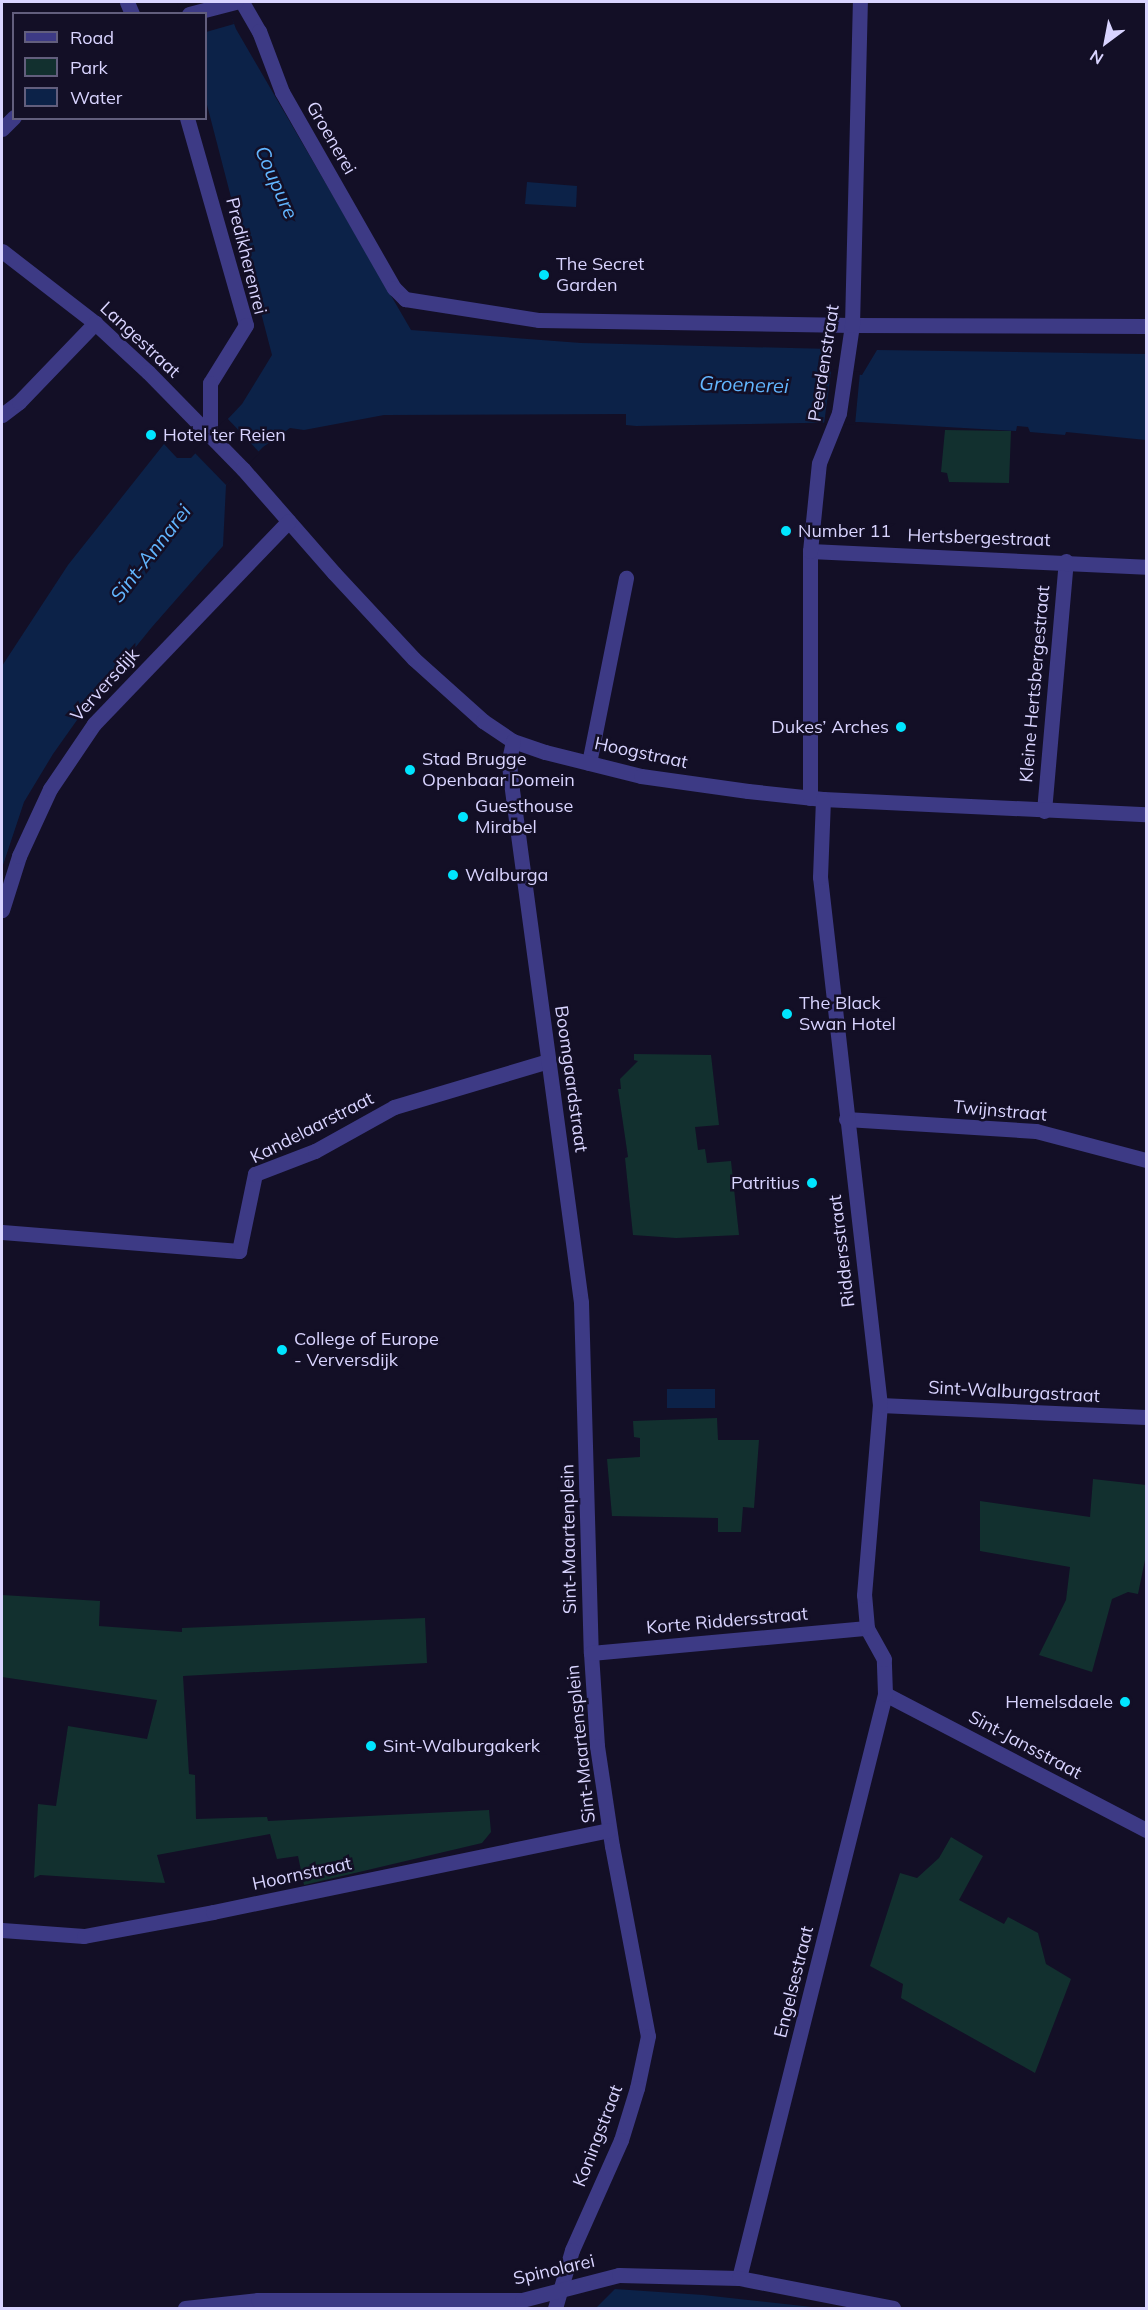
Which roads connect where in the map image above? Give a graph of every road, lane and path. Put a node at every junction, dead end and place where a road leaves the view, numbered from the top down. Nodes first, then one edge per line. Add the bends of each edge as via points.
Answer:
1 (235, 2) edge
2 (860, 2) edge
3 (197, 12) edge
4 (188, 120) edge
5 (2, 251) edge
6 (94, 324) junction
7 (852, 326) junction
8 (1146, 326) edge
9 (2, 415) edge
10 (210, 434) junction
11 (243, 469) joint
12 (289, 521) junction
13 (810, 551) junction
14 (1066, 561) junction
15 (1146, 567) edge
16 (626, 578) dead end
17 (513, 741) junction
18 (589, 763) junction
19 (816, 799) junction
20 (1044, 811) junction
21 (1146, 814) edge
22 (2, 910) edge
23 (548, 1061) junction
24 (846, 1119) junction
25 (1146, 1160) edge
26 (2, 1232) edge
27 (880, 1405) junction
28 (1146, 1417) edge
29 (586, 1425) joint
30 (867, 1628) junction
31 (591, 1653) junction
32 (885, 1694) junction
33 (609, 1830) junction
34 (1146, 1830) edge
35 (2, 1930) edge
36 (739, 2278) junction
37 (560, 2292) junction
38 (185, 2308) edge
39 (555, 2308) edge
40 (893, 2308) edge

1 - 3 street
1 - 7 street, Groenerei via 259,32 282,92 394,288 405,299 540,320
2 - 7 street, Peerdenstraat
4 - 10 street, Predikherenrei via 246,325 210,383
5 - 6 street, Langestraat
6 - 9 street
6 - 10 street, Langestraat
7 - 8 street, Groenerei
7 - 13 street, Peerdenstraat via 836,425 819,463
10 - 11 street, Langestraat
11 - 12 street, Hoogstraat
12 - 17 street, Hoogstraat via 414,659 483,721
12 - 22 street, Verversdijk via 94,724 50,789 19,856
13 - 14 street, Hertsbergestraat
13 - 19 street, Peerdenstraat
14 - 15 street, Hertsbergestraat
14 - 20 street, Kleine Hertsbergestraat
16 - 18 street
17 - 18 street, Hoogstraat
17 - 23 street, Boomgaardstraat via 510,775
18 - 19 street, Hoogstraat via 641,776
19 - 20 street, Hoogstraat
19 - 24 street, Riddersstraat via 820,877
20 - 21 street, Hoogstraat
23 - 26 street, Kandelaarstraat via 394,1107 315,1150 255,1174 239,1251
23 - 29 street, Boomgaardstraat via 579,1284
24 - 25 street, Twijnstraat via 1036,1131
24 - 27 street, Riddersstraat
27 - 28 street, Sint-Walburgastraat
27 - 30 street, Riddersstraat via 864,1595
29 - 31 street, Sint-Maartenplein
30 - 31 street, Korte Riddersstraat
30 - 32 street, Riddersstraat via 884,1659
31 - 33 street, Sint-Maartensplein via 597,1746
32 - 34 street, Sint-Jansstraat
32 - 36 street, Engelsestraat
33 - 35 street, Hoornstraat via 84,1936
33 - 37 street, Koningstraat via 648,2036 638,2088 621,2140 572,2250
36 - 37 street, Spinolarei via 619,2275
36 - 40 street, Spinolarei
37 - 38 street, Spinolarei via 522,2300 258,2300
37 - 39 street, Koningstraat

